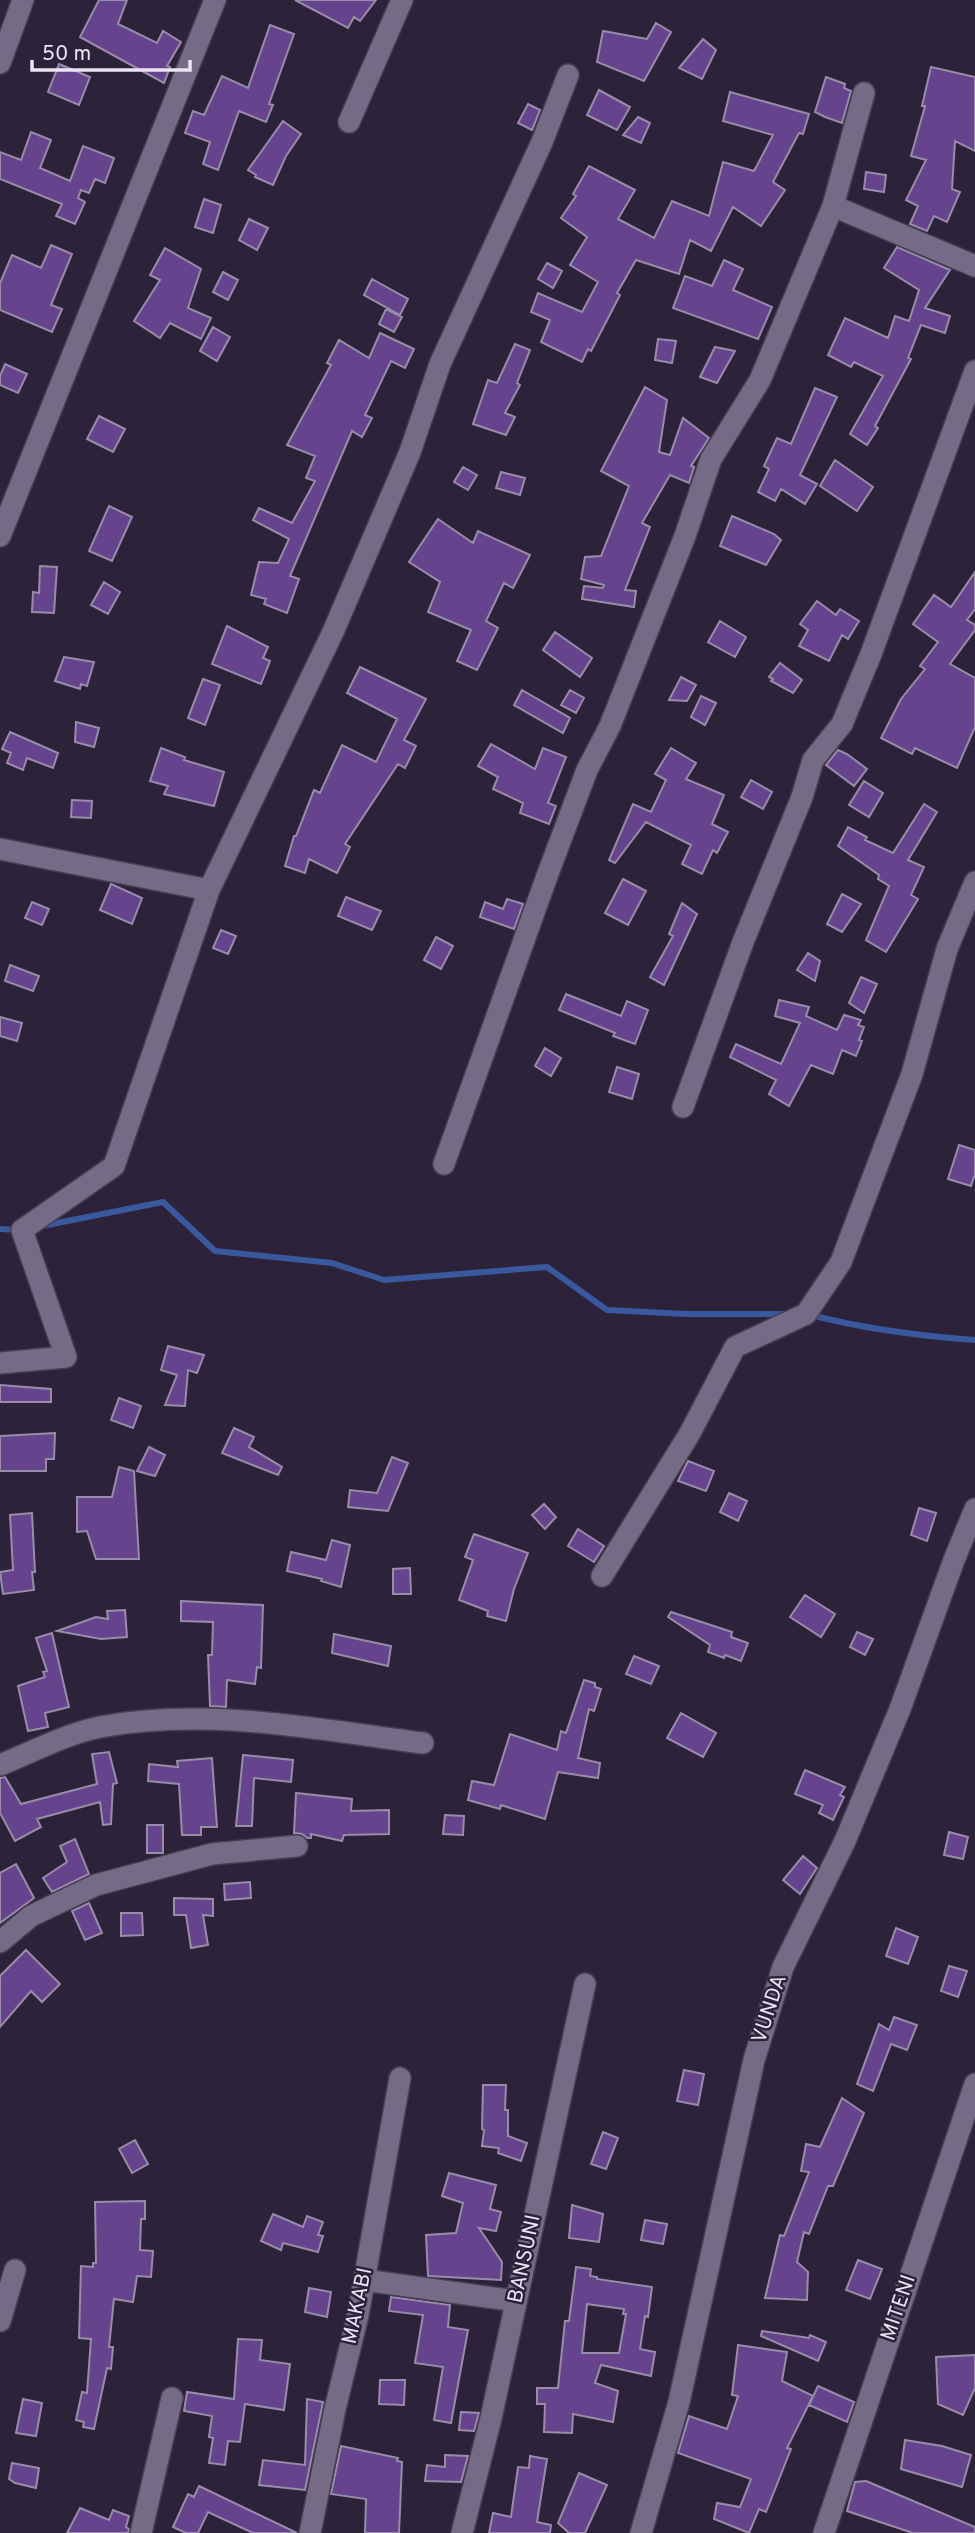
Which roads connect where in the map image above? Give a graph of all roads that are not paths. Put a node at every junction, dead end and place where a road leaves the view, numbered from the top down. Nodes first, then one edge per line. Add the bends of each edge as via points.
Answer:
1 (23, 0) edge
2 (215, 0) edge
3 (402, 0) edge
4 (0, 64) edge
5 (568, 75) dead end
6 (864, 93) dead end
7 (349, 122) dead end
8 (833, 206) junction
9 (975, 266) edge
10 (975, 371) edge
11 (0, 536) edge
12 (0, 849) edge
13 (975, 882) edge
14 (209, 890) junction
15 (682, 1107) dead end
16 (444, 1164) dead end
17 (0, 1363) edge
18 (975, 1509) edge
19 (602, 1576) dead end
20 (423, 1743) dead end
21 (0, 1765) edge
22 (297, 1846) dead end
23 (0, 1942) edge
24 (585, 1984) dead end
25 (400, 2078) dead end
26 (975, 2084) edge
27 (15, 2270) dead end
28 (364, 2280) junction
29 (516, 2301) junction
30 (0, 2321) edge
31 (172, 2398) dead end
32 (141, 2533) edge
33 (310, 2533) edge
34 (463, 2533) edge
35 (642, 2533) edge
36 (824, 2533) edge

1 - 4 street
2 - 11 street
3 - 7 street
5 - 14 street via 440,364 410,452 333,632
6 - 8 street
8 - 9 street
8 - 16 street via 760,380 711,459 610,726 587,770
10 - 15 street via 866,666 842,724 813,760
12 - 14 street
13 - 19 street via 947,949 912,1074 841,1262 806,1314 734,1347 690,1433
14 - 17 street via 114,1166 22,1230 66,1357
18 - 35 street, VUNDA via 845,1842 783,1967 754,2060 679,2402
20 - 21 street via 240,1720 149,1720 97,1728
22 - 23 street via 212,1854 96,1885 32,1916
24 - 29 street, BANSUNI
25 - 28 street, MAKABI
26 - 36 street, MITENI
27 - 30 street
28 - 29 street
28 - 33 street, MAKABI
29 - 34 street, BANSUNI
31 - 32 street

